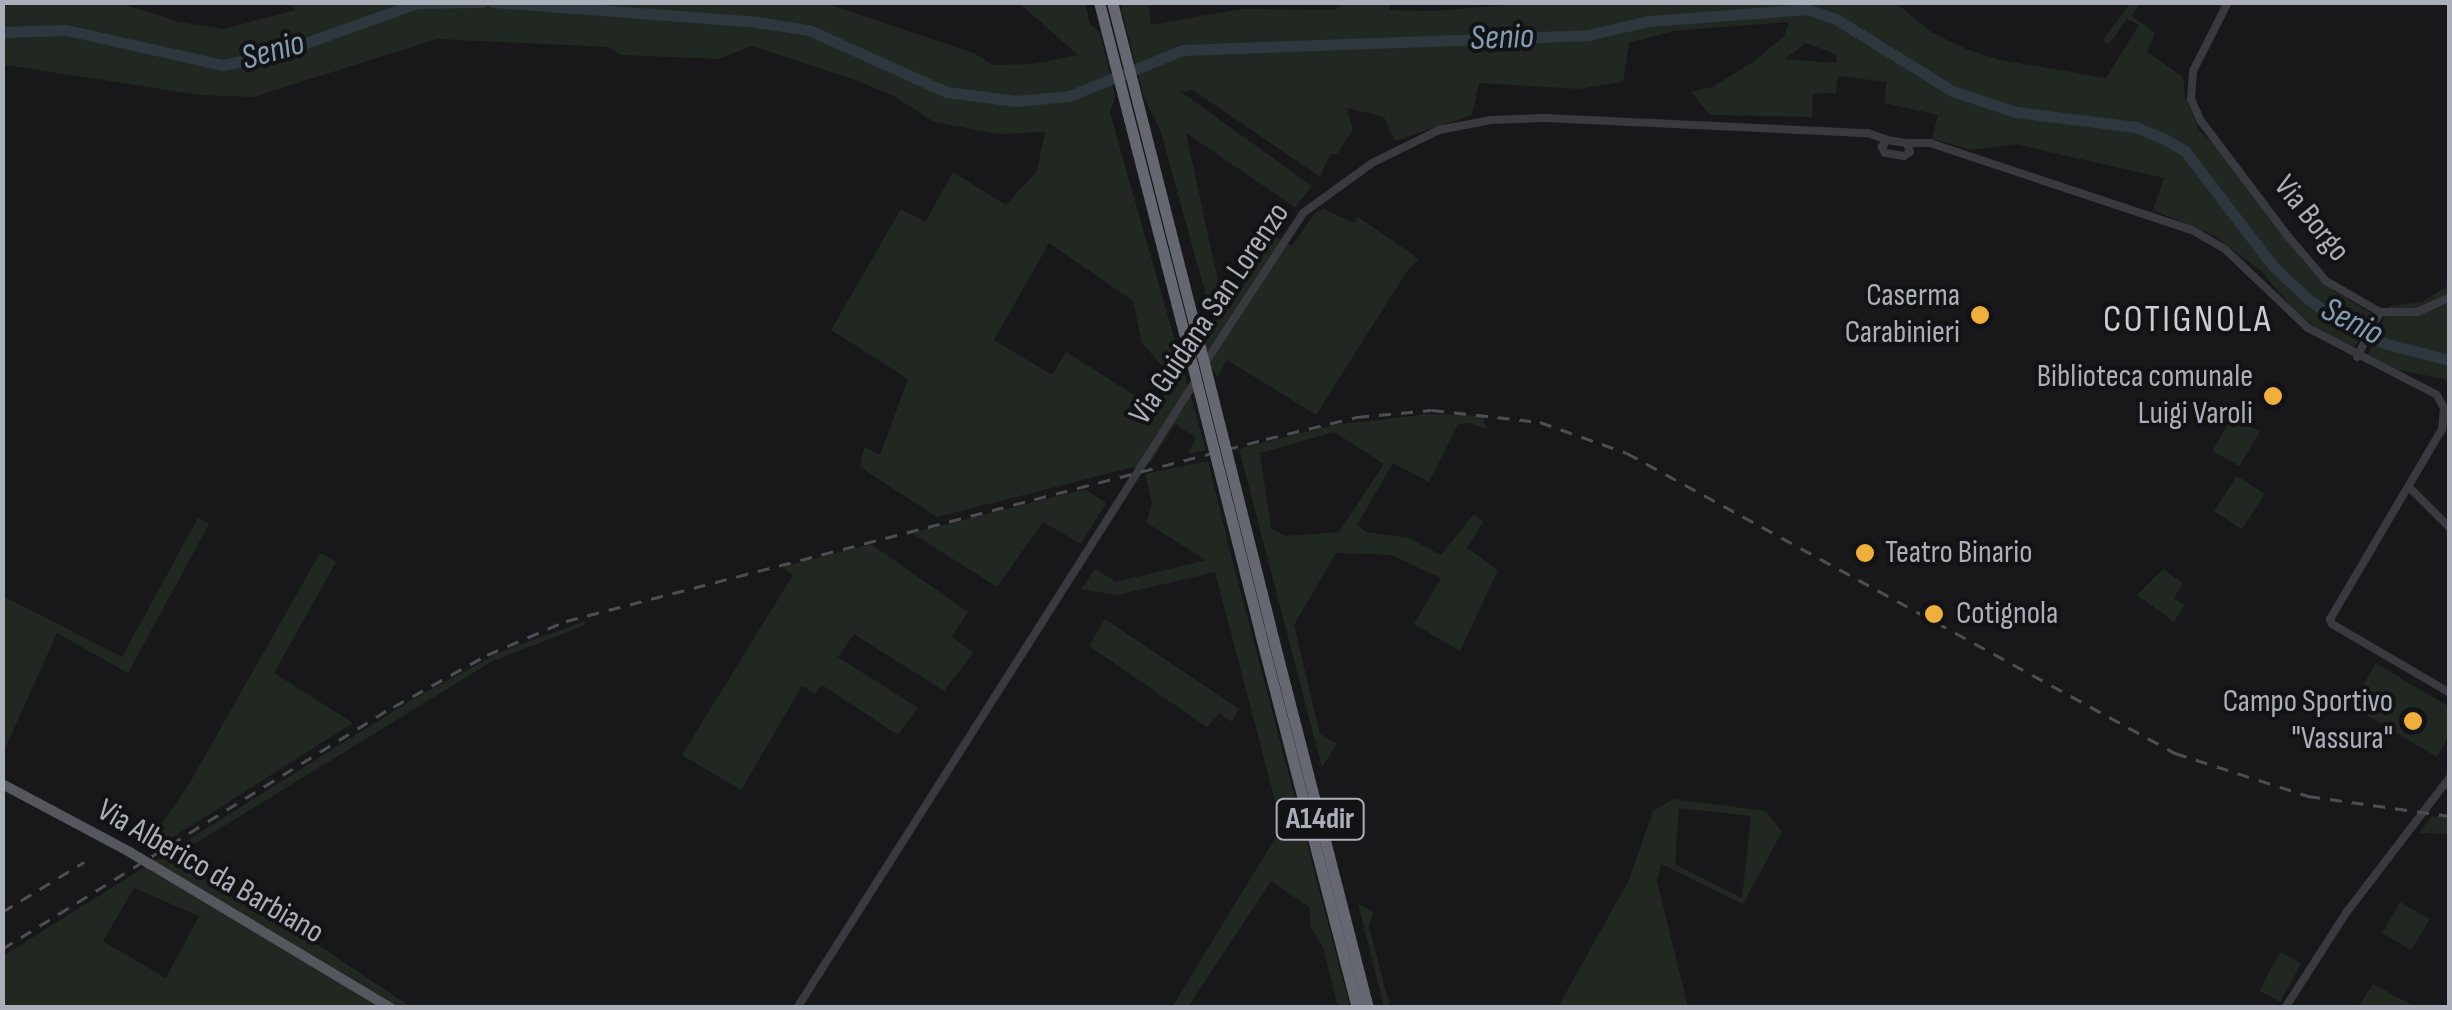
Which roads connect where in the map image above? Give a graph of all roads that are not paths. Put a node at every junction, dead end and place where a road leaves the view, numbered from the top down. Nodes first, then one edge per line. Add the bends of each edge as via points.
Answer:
1 (1099, 2) edge
2 (1112, 2) edge
3 (2228, 2) edge
4 (1112, 28) junction
5 (1884, 144) junction
6 (1908, 147) junction
7 (2450, 297) edge
8 (2378, 315) junction
9 (2359, 353) junction
10 (2411, 484) junction
11 (2420, 502) junction
12 (2400, 503) junction
13 (2450, 528) edge
14 (1266, 631) junction
15 (2450, 693) edge
16 (2450, 777) edge
17 (2, 784) edge
18 (391, 1008) edge
19 (797, 1008) edge
20 (1357, 1008) edge
21 (1368, 1008) edge
22 (2285, 1008) edge

1 - 4 highway, A14dir
2 - 4 highway, A14dir
3 - 8 street, Via Borgo via 2194,71 2191,99 2314,268
4 - 14 highway, A14dir, bridge
5 - 6 street
5 - 6 street via 1887,154
5 - 19 street, Via Guidana San Lorenzo via 1848,134 1491,120 1408,142 1333,188 1303,213
6 - 9 street via 1937,146 2212,239 2308,328
7 - 8 street via 2417,312
8 - 9 street
9 - 10 street via 2442,401 2444,424
10 - 11 street
10 - 12 street
11 - 12 street
11 - 13 street
12 - 15 street via 2330,622
14 - 20 highway, A14dir
14 - 21 highway, A14dir
16 - 22 street via 2346,913
17 - 18 main road, Via Alberico da Barbiano, bridge

